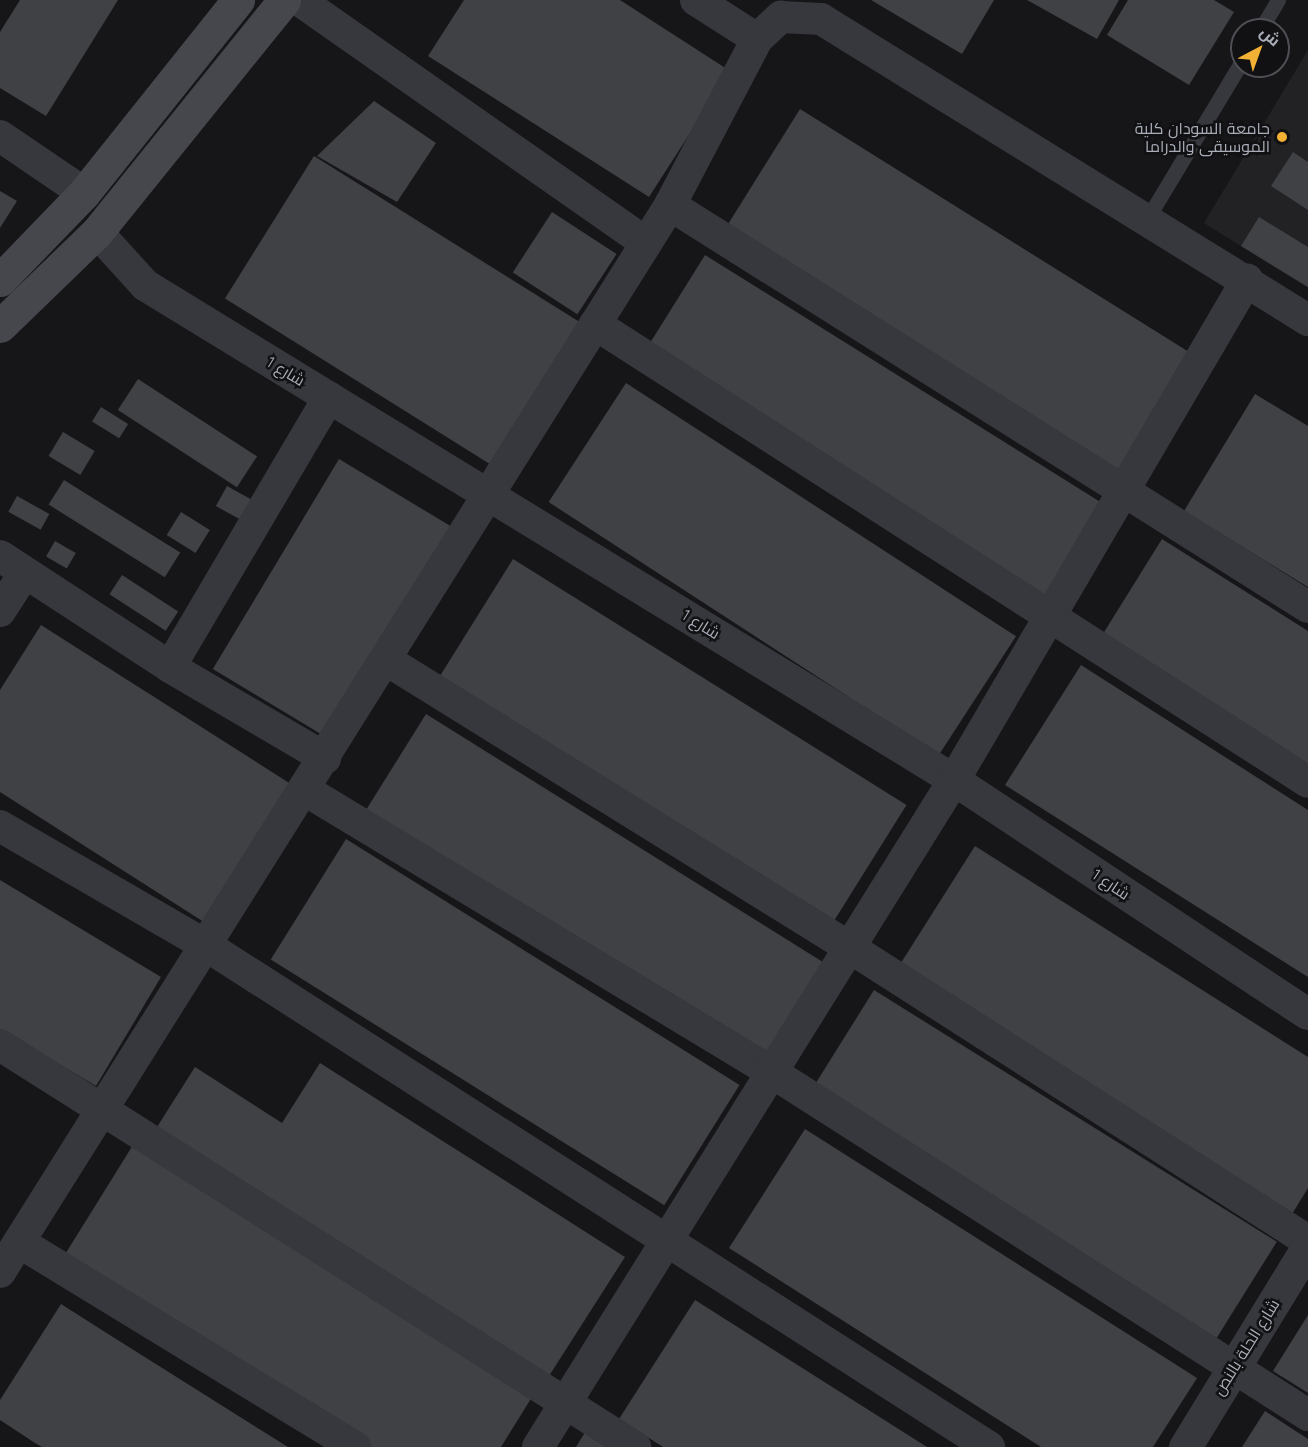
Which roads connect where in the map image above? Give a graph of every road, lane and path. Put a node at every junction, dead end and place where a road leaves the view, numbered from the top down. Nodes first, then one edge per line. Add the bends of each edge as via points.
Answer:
1 (238, 0) edge
2 (284, 0) edge
3 (298, 0) edge
4 (696, 0) edge
5 (1278, 0) edge
6 (1267, 18) edge
7 (757, 39) junction
8 (1232, 78) edge
9 (0, 136) edge
10 (84, 193) junction
11 (670, 205) junction
12 (1147, 219) junction
13 (98, 232) junction
14 (646, 243) junction
15 (0, 280) edge
16 (1247, 280) junction
17 (1308, 320) edge
18 (595, 324) junction
19 (0, 326) edge
20 (329, 397) junction
21 (1124, 491) junction
22 (488, 494) junction
23 (12, 565) edge
24 (1308, 607) edge
25 (0, 611) edge
26 (1048, 618) junction
27 (388, 661) junction
28 (170, 667) junction
29 (325, 758) junction
30 (954, 780) junction
31 (1308, 782) edge
32 (305, 790) junction
33 (0, 826) edge
34 (207, 946) junction
35 (849, 947) junction
36 (1308, 1014) edge
37 (0, 1045) edge
38 (770, 1071) junction
39 (104, 1110) junction
40 (670, 1238) junction
41 (1308, 1241) edge
42 (19, 1242) junction
43 (1308, 1246) edge
44 (0, 1272) edge
45 (1233, 1368) junction
46 (565, 1404) junction
47 (1308, 1415) edge
48 (355, 1447) edge
49 (538, 1447) edge
50 (635, 1447) edge
51 (989, 1447) edge
52 (1185, 1447) edge

1 - 10 main road
2 - 13 main road
3 - 14 street
4 - 7 street
5 - 6 lane
7 - 11 street
7 - 12 street via 780,17 822,19
8 - 12 lane
9 - 10 street
10 - 15 main road
11 - 14 street
11 - 21 street
12 - 16 street
13 - 19 main road
13 - 20 street, شارع 1 via 145,285
14 - 18 street
16 - 17 street
16 - 21 street
18 - 22 street
18 - 26 street
20 - 22 street, شارع 1
20 - 28 street
21 - 24 street
21 - 26 street
22 - 27 street
22 - 30 street, شارع 1
23 - 25 street
23 - 28 street
26 - 30 street
26 - 31 street
27 - 29 street
27 - 35 street
28 - 29 street
29 - 32 street
30 - 35 street
30 - 36 street, شارع 1
32 - 34 street
32 - 38 street
33 - 34 street
34 - 39 street
34 - 40 street
35 - 38 street
35 - 41 street
37 - 39 street
38 - 40 street
38 - 45 street
39 - 42 street
39 - 46 street
40 - 46 street
40 - 51 street
42 - 44 street
42 - 48 street
43 - 45 street, شارع الحلة بالنص
45 - 47 street
45 - 52 street, شارع الحلة بالنص
46 - 49 street
46 - 50 street

